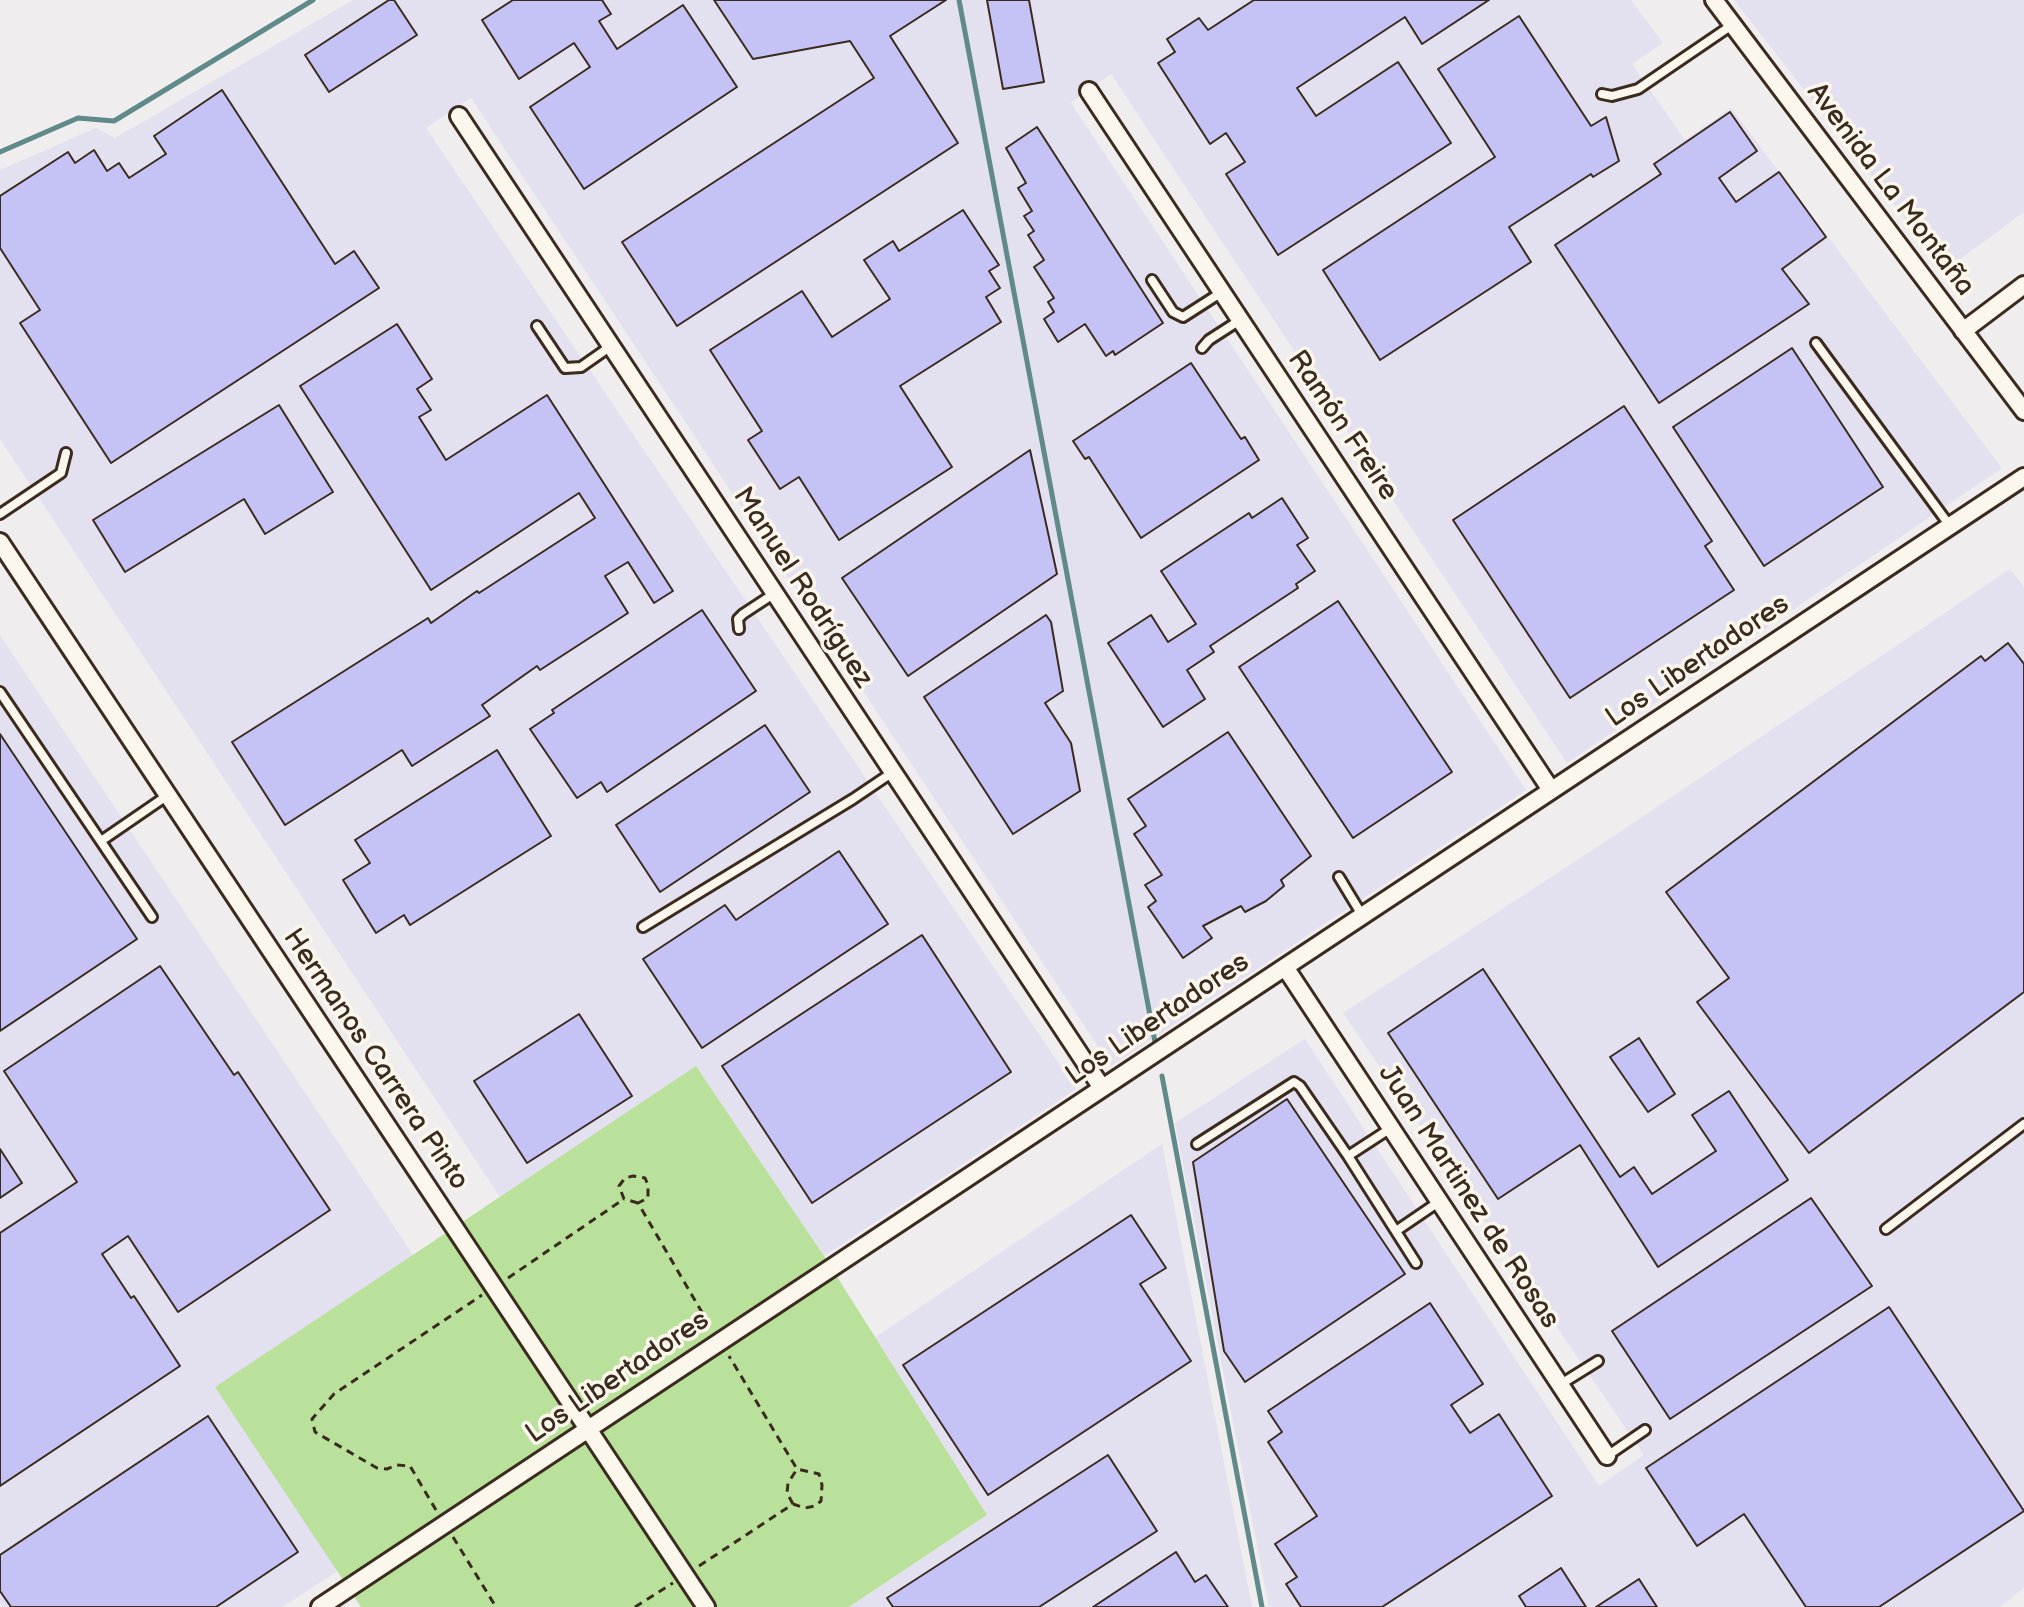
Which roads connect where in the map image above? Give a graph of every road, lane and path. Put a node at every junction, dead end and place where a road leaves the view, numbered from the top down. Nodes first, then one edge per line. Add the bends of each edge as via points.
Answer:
1 (1714, 0) edge
2 (1732, 25) junction
3 (1089, 91) dead end
4 (1602, 94) dead end
5 (459, 116) dead end
6 (1152, 280) dead end
7 (2024, 285) edge
8 (1222, 292) junction
9 (1240, 320) junction
10 (537, 326) dead end
11 (1963, 331) junction
12 (1816, 343) dead end
13 (611, 346) junction
14 (1202, 348) dead end
15 (2024, 411) edge
16 (66, 453) dead end
17 (2024, 477) edge
18 (0, 514) edge
19 (1950, 526) junction
20 (0, 542) edge
21 (775, 593) junction
22 (739, 629) dead end
23 (0, 692) edge
24 (893, 772) junction
25 (1551, 790) junction
26 (168, 795) junction
27 (101, 841) junction
28 (1339, 877) dead end
29 (1362, 915) junction
30 (152, 917) dead end
31 (643, 927) dead end
32 (1285, 967) junction
33 (1102, 1088) junction
34 (2024, 1124) edge
35 (1391, 1128) junction
36 (1197, 1144) dead end
37 (1348, 1156) junction
38 (624, 1199) junction
39 (1440, 1201) junction
40 (638, 1203) junction
41 (1886, 1229) dead end
42 (1396, 1231) junction
43 (1416, 1263) dead end
44 (494, 1287) junction
45 (720, 1342) junction
46 (1598, 1361) dead end
47 (1561, 1384) junction
48 (588, 1429) junction
49 (1645, 1430) dead end
50 (1607, 1456) joint
51 (797, 1469) junction
52 (793, 1504) junction
53 (445, 1524) junction
54 (685, 1575) junction
55 (320, 1607) edge
56 (496, 1607) edge
57 (635, 1607) edge
58 (706, 1607) edge

1 - 2 street, Avenida La Montaña
2 - 4 lane via 1638,89
2 - 11 street, Avenida La Montaña
3 - 8 street, Ramón Freire
5 - 13 street, Manuel Rodríguez
6 - 8 lane via 1173,312 1183,317
7 - 11 street
8 - 9 street, Ramón Freire
9 - 14 lane
9 - 25 street, Ramón Freire
10 - 13 lane via 565,368 581,367
11 - 15 street, Avenida La Montaña
12 - 19 lane
13 - 21 street, Manuel Rodríguez
16 - 18 lane via 61,473
17 - 19 street, Los Libertadores
19 - 25 street, Los Libertadores
20 - 26 street, Hermanos Carrera Pinto
21 - 22 lane via 738,619
21 - 24 street, Manuel Rodríguez
23 - 27 lane
24 - 31 lane
24 - 33 street, Manuel Rodríguez
25 - 29 street, Los Libertadores
26 - 27 lane
26 - 44 street, Hermanos Carrera Pinto
27 - 30 lane
28 - 29 lane
29 - 32 street, Los Libertadores
32 - 33 street, Los Libertadores
32 - 35 street, Juan Martinez de Rosas
33 - 45 street, Los Libertadores
34 - 41 lane
35 - 37 lane
35 - 39 street, Juan Martinez de Rosas
36 - 37 lane via 1294,1082
37 - 42 lane
38 - 40 path
38 - 40 path via 619,1186 625,1178 645,1178 648,1198
38 - 44 path
39 - 42 lane
39 - 47 street, Juan Martinez de Rosas
40 - 45 path
42 - 43 lane
44 - 48 street, Hermanos Carrera Pinto
44 - 53 path via 334,1394 312,1419 315,1432 377,1468 410,1466
45 - 48 street, Los Libertadores
45 - 51 path
46 - 47 lane
47 - 50 street, Juan Martinez de Rosas
48 - 53 street, Los Libertadores
48 - 54 street, Hermanos Carrera Pinto
49 - 50 lane
51 - 52 path via 788,1483
51 - 52 path via 819,1474 821,1501 805,1508
52 - 54 path
53 - 55 street, Los Libertadores
53 - 56 path
54 - 57 path
54 - 58 street, Hermanos Carrera Pinto

